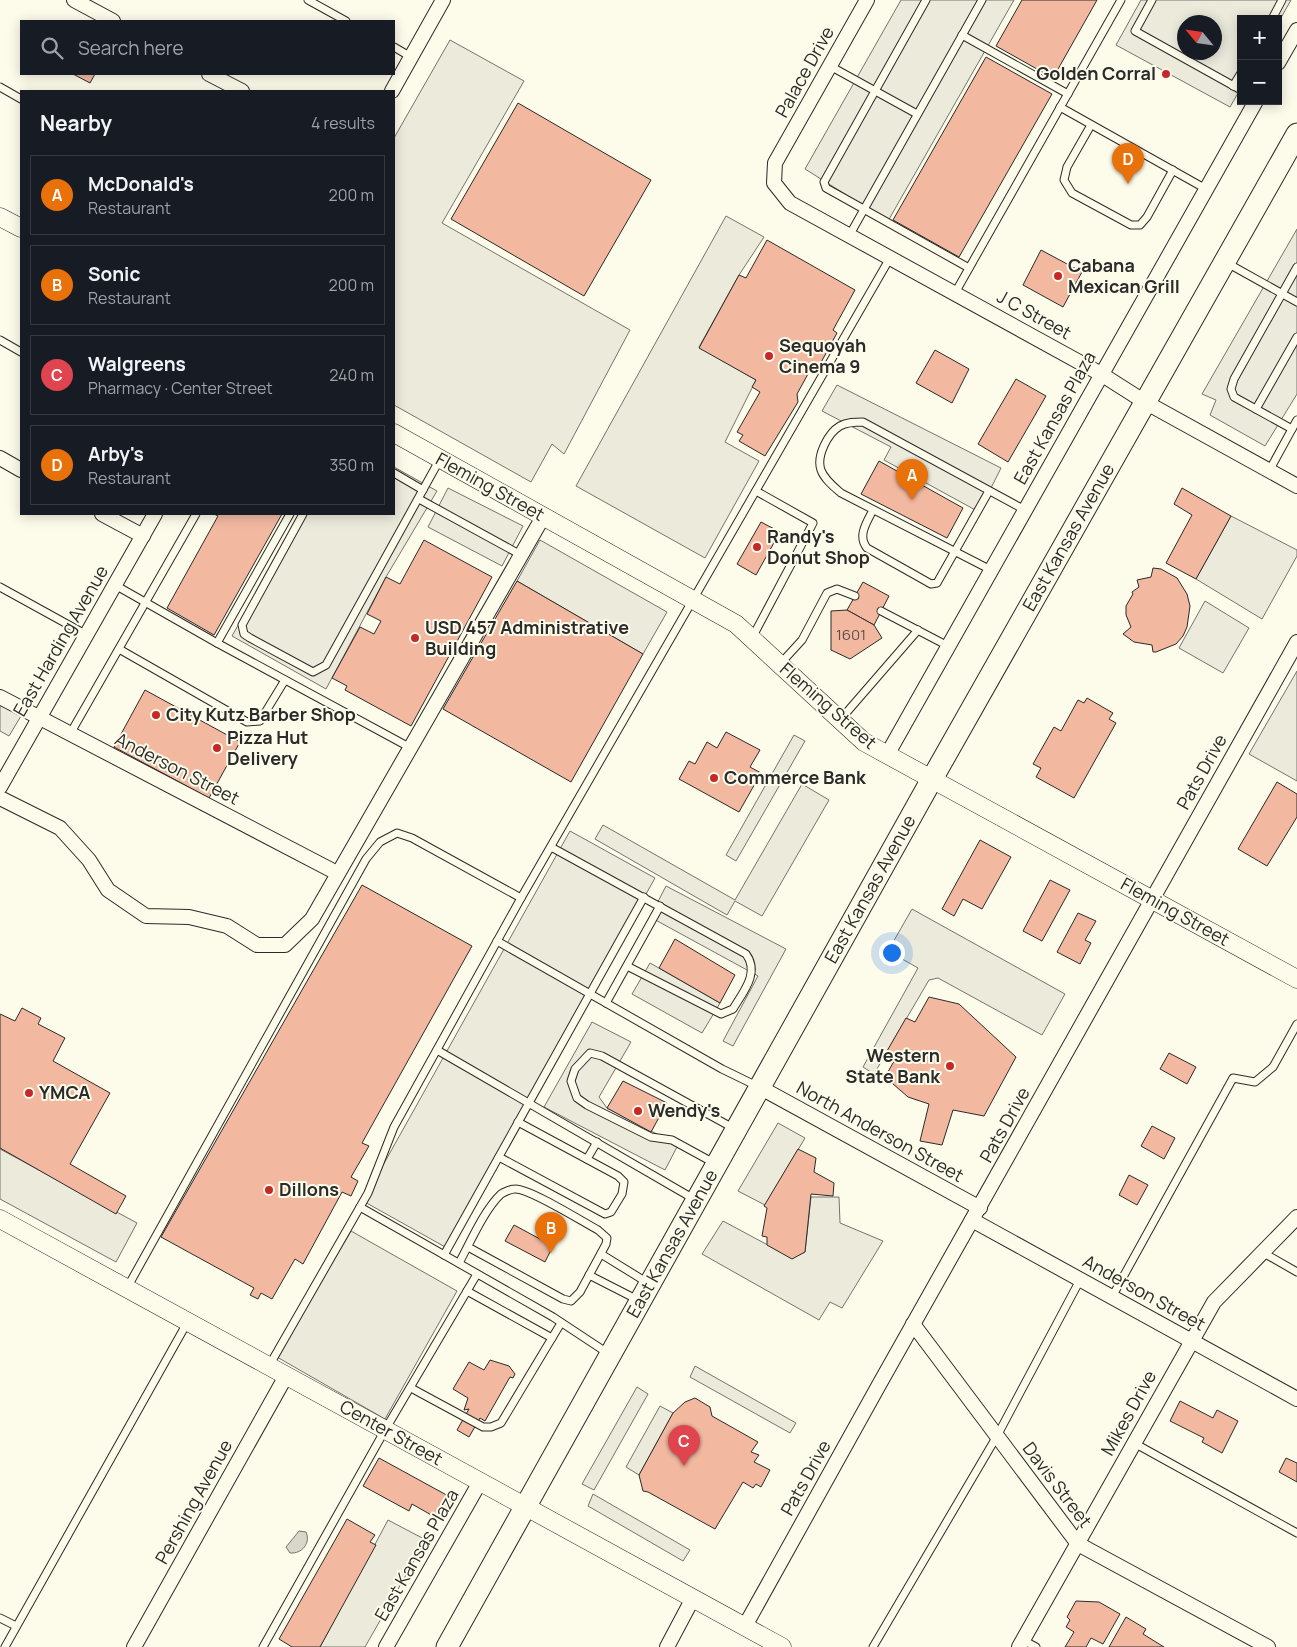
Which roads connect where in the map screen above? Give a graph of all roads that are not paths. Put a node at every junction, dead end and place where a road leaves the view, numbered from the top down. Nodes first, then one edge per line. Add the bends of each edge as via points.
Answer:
1 (74, 0) edge
2 (308, 0) edge
3 (443, 0) edge
4 (867, 0) edge
5 (926, 0) edge
6 (982, 0) edge
7 (1121, 0) edge
8 (1152, 0) edge
9 (1282, 0) edge
10 (1274, 15) edge
11 (111, 20) edge
12 (344, 20) edge
13 (1297, 30) edge
14 (962, 35) junction
15 (395, 48) edge
16 (411, 57) junction
17 (1279, 60) edge
18 (830, 66) junction
19 (211, 75) edge
20 (1237, 80) edge
21 (0, 86) edge
22 (1233, 86) junction
23 (1237, 88) edge
24 (240, 90) edge
25 (393, 90) edge
26 (875, 91) junction
27 (1068, 94) junction
28 (20, 97) edge
29 (1254, 105) edge
30 (1060, 107) junction
31 (917, 114) junction
32 (1091, 125) junction
33 (1297, 134) edge
34 (775, 163) joint
35 (1174, 170) junction
36 (1206, 189) junction
37 (864, 209) junction
38 (0, 217) edge
39 (20, 227) edge
40 (849, 236) junction
41 (890, 258) junction
42 (1224, 262) junction
43 (1297, 267) edge
44 (969, 268) junction
45 (955, 293) junction
46 (1282, 294) junction
47 (1297, 302) edge
48 (1297, 337) edge
49 (0, 340) edge
50 (20, 351) edge
51 (1101, 374) junction
52 (1145, 402) junction
53 (1256, 409) junction
54 (1297, 420) edge
55 (1292, 429) junction
56 (395, 434) edge
57 (0, 458) edge
58 (440, 459) junction
59 (20, 469) edge
60 (1269, 471) junction
61 (395, 475) edge
62 (1297, 486) edge
63 (423, 490) junction
64 (756, 491) junction
65 (989, 491) junction
66 (419, 499) junction
67 (872, 510) junction
68 (1025, 510) junction
69 (104, 515) edge
70 (154, 515) edge
71 (195, 515) edge
72 (289, 515) edge
73 (302, 515) edge
74 (543, 516) junction
75 (143, 536) junction
76 (956, 551) junction
77 (521, 555) junction
78 (991, 570) junction
79 (115, 585) junction
80 (0, 587) edge
81 (855, 596) dead end
82 (692, 600) junction
83 (146, 602) junction
84 (881, 610) dead end
85 (918, 630) junction
86 (86, 635) junction
87 (751, 638) junction
88 (1297, 642) edge
89 (217, 643) junction
90 (948, 646) junction
91 (119, 649) junction
92 (780, 664) junction
93 (285, 680) junction
94 (0, 698) edge
95 (39, 718) junction
96 (840, 720) junction
97 (70, 734) junction
98 (409, 747) junction
99 (888, 755) junction
100 (932, 779) junction
101 (0, 787) edge
102 (0, 798) edge
103 (551, 847) junction
104 (337, 873) junction
105 (521, 898) junction
106 (644, 898) junction
107 (1152, 899) junction
108 (660, 906) junction
109 (497, 941) junction
110 (627, 966) junction
111 (1297, 979) edge
112 (590, 994) junction
113 (606, 1003) junction
114 (1297, 1024) edge
115 (437, 1050) junction
116 (761, 1088) junction
117 (528, 1103) junction
118 (518, 1122) junction
119 (737, 1131) junction
120 (596, 1142) junction
121 (499, 1156) junction
122 (587, 1159) junction
123 (718, 1165) junction
124 (698, 1201) junction
125 (360, 1207) junction
126 (976, 1214) junction
127 (1297, 1217) edge
128 (0, 1218) edge
129 (468, 1246) junction
130 (1262, 1252) junction
131 (601, 1254) junction
132 (444, 1255) junction
133 (459, 1264) junction
134 (1297, 1272) edge
135 (477, 1274) junction
136 (590, 1275) junction
137 (1080, 1280) junction
138 (127, 1288) junction
139 (467, 1291) junction
140 (646, 1293) junction
141 (1112, 1297) junction
142 (188, 1322) junction
143 (561, 1323) junction
144 (912, 1324) junction
145 (552, 1338) junction
146 (1191, 1341) junction
147 (611, 1356) junction
148 (268, 1366) junction
149 (286, 1376) junction
150 (410, 1388) junction
151 (1297, 1399) edge
152 (385, 1430) junction
153 (997, 1436) junction
154 (1134, 1443) junction
155 (480, 1482) junction
156 (525, 1507) junction
157 (1297, 1533) edge
158 (1078, 1544) junction
159 (693, 1598) junction
160 (0, 1618) edge
161 (16, 1626) junction
162 (745, 1626) junction
163 (1021, 1644) edge
164 (5, 1647) edge
165 (134, 1647) edge
166 (263, 1647) edge
167 (386, 1647) edge
168 (447, 1647) edge
169 (667, 1647) edge
170 (782, 1647) edge
171 (873, 1647) edge
172 (1036, 1647) edge
173 (1268, 1647) edge

1 - 11 street
2 - 12 lane
3 - 16 street
4 - 18 street, Palace Drive
5 - 26 lane
6 - 14 lane
7 - 27 lane
8 - 22 lane via 1135,31
9 - 10 lane
13 - 17 street
14 - 27 lane
14 - 31 lane
15 - 16 lane
16 - 25 street
18 - 26 lane
18 - 34 street, Palace Drive
19 - 24 street
20 - 22 lane
21 - 28 lane
22 - 23 lane
26 - 31 lane
26 - 37 lane via 824,182 826,188
27 - 30 lane
29 - 36 street, East Kansas Plaza
30 - 32 lane
30 - 44 lane
31 - 37 lane
32 - 35 lane
32 - 35 lane via 1067,167 1064,180 1072,193 1131,225 1140,225 1147,218
33 - 42 main road, East Kansas Avenue
34 - 40 street, J C Street via 774,183 790,203
35 - 36 lane
36 - 51 street, East Kansas Plaza
37 - 40 lane
37 - 44 lane
38 - 39 street
40 - 41 street, J C Street
41 - 45 street, J C Street
41 - 64 lane
42 - 46 lane
42 - 52 main road, East Kansas Avenue
43 - 46 lane
44 - 45 lane
45 - 51 street, J C Street
46 - 47 lane
46 - 53 lane via 1231,388 1234,397
48 - 53 lane
49 - 50 lane
51 - 52 street, J C Street
51 - 68 street, East Kansas Plaza
52 - 60 street, J C Street
52 - 100 main road, East Kansas Avenue
53 - 55 lane
54 - 55 lane
55 - 60 lane
56 - 58 street, Fleming Street
57 - 59 street
58 - 63 lane
58 - 74 street, Fleming Street
60 - 62 street, J C Street
61 - 63 lane
63 - 66 lane
64 - 82 lane
64 - 87 lane via 813,524
65 - 67 lane via 863,422 852,422 840,426 830,436 821,453 821,470 841,493
65 - 68 lane
65 - 76 lane
66 - 73 lane via 326,665 313,672 250,638 244,634 242,625
66 - 77 lane
67 - 76 lane
67 - 76 lane via 862,542 867,548 931,584 937,583
68 - 78 street, East Kansas Plaza
69 - 75 street
70 - 75 street, East Harding Avenue
71 - 83 lane
72 - 89 lane
74 - 77 street
74 - 82 street, Fleming Street
75 - 79 street, East Harding Avenue
76 - 78 lane
77 - 98 street
78 - 90 street, East Kansas Plaza
79 - 83 lane
79 - 86 street, East Harding Avenue
80 - 86 lane
81 - 92 lane via 837,590 827,593 802,640
82 - 87 street, Fleming Street via 736,624
82 - 103 lane
83 - 89 lane
83 - 91 lane
84 - 85 lane
85 - 90 lane
85 - 96 lane
86 - 95 street, East Harding Avenue
87 - 92 street, Fleming Street
88 - 107 street, Pats Drive
89 - 93 lane
90 - 99 street, East Kansas Plaza
91 - 93 lane via 246,722 260,721
91 - 97 lane
92 - 96 street, Fleming Street
93 - 98 lane
94 - 95 street, Anderson Street
95 - 97 street, Anderson Street
95 - 101 street, East Harding Avenue
96 - 99 street, Fleming Street via 864,742
97 - 104 street, Anderson Street
98 - 104 street
99 - 100 street, Fleming Street
100 - 107 street, Fleming Street
100 - 116 main road, East Kansas Avenue
102 - 104 street via 60,828 89,860 108,890 146,916 189,918 227,926 257,945 285,944 312,919
103 - 105 lane
103 - 106 lane
105 - 109 lane
105 - 138 lane via 412,838 397,833 380,842 366,859
106 - 108 lane
106 - 112 lane
107 - 111 street, Fleming Street
107 - 126 street, Pats Drive
108 - 110 lane
108 - 110 lane via 746,954 752,962 753,974 733,1009 720,1014
109 - 112 lane
109 - 115 lane
110 - 113 lane
112 - 113 lane
112 - 117 lane
113 - 116 lane
114 - 141 lane via 1273,1067 1255,1082 1233,1078
115 - 117 lane
115 - 125 lane via 394,1127
116 - 119 main road, East Kansas Avenue
116 - 126 street, North Anderson Street
117 - 118 lane
117 - 120 lane
118 - 121 lane
118 - 122 lane
119 - 123 main road, East Kansas Avenue
119 - 123 lane via 602,1056 590,1054 575,1069 571,1081 577,1098 587,1105 651,1137 672,1140
120 - 122 lane
120 - 124 lane
121 - 122 lane via 595,1210 605,1214 611,1212 622,1194 624,1182
121 - 132 lane
123 - 124 main road, East Kansas Avenue
124 - 140 main road, East Kansas Avenue
125 - 132 lane
125 - 148 lane
126 - 137 street, Anderson Street
126 - 144 street, Pats Drive
127 - 130 street, Mikes Drive
128 - 138 street, Center Street
129 - 131 lane via 502,1193 516,1189 530,1193 604,1235 607,1238
129 - 133 lane
129 - 136 lane via 571,1301
130 - 134 lane
130 - 146 street, Mikes Drive via 1214,1302
131 - 136 lane
131 - 140 lane
132 - 133 lane
133 - 135 lane
135 - 139 lane
135 - 143 lane
136 - 140 lane
137 - 141 street, Anderson Street
137 - 153 lane
138 - 142 street, Center Street
139 - 145 lane
139 - 150 lane
140 - 147 main road, East Kansas Avenue
141 - 146 street, Anderson Street
142 - 148 street, Center Street
142 - 161 lane
143 - 145 lane
143 - 147 lane
144 - 153 street, Davis Street
144 - 162 street, Pats Drive
145 - 150 lane via 501,1423 491,1427 476,1425
146 - 151 street, Anderson Street
146 - 154 street, Mikes Drive
147 - 156 main road, East Kansas Avenue
148 - 149 street, Center Street
149 - 152 street, Center Street
149 - 165 street, Pershing Avenue
150 - 152 lane
152 - 155 street, Center Street
152 - 166 lane
153 - 158 street, Davis Street
153 - 171 lane
154 - 157 lane
154 - 158 street, Mikes Drive
155 - 156 street, Center Street
155 - 167 street, East Kansas Plaza
156 - 159 street, Center Street
156 - 168 main road, East Kansas Avenue
158 - 163 street, Mikes Drive
158 - 173 street, Davis Street
159 - 162 street, Center Street
159 - 169 street
160 - 161 lane
161 - 164 lane
162 - 170 street, Center Street
163 - 172 lane

